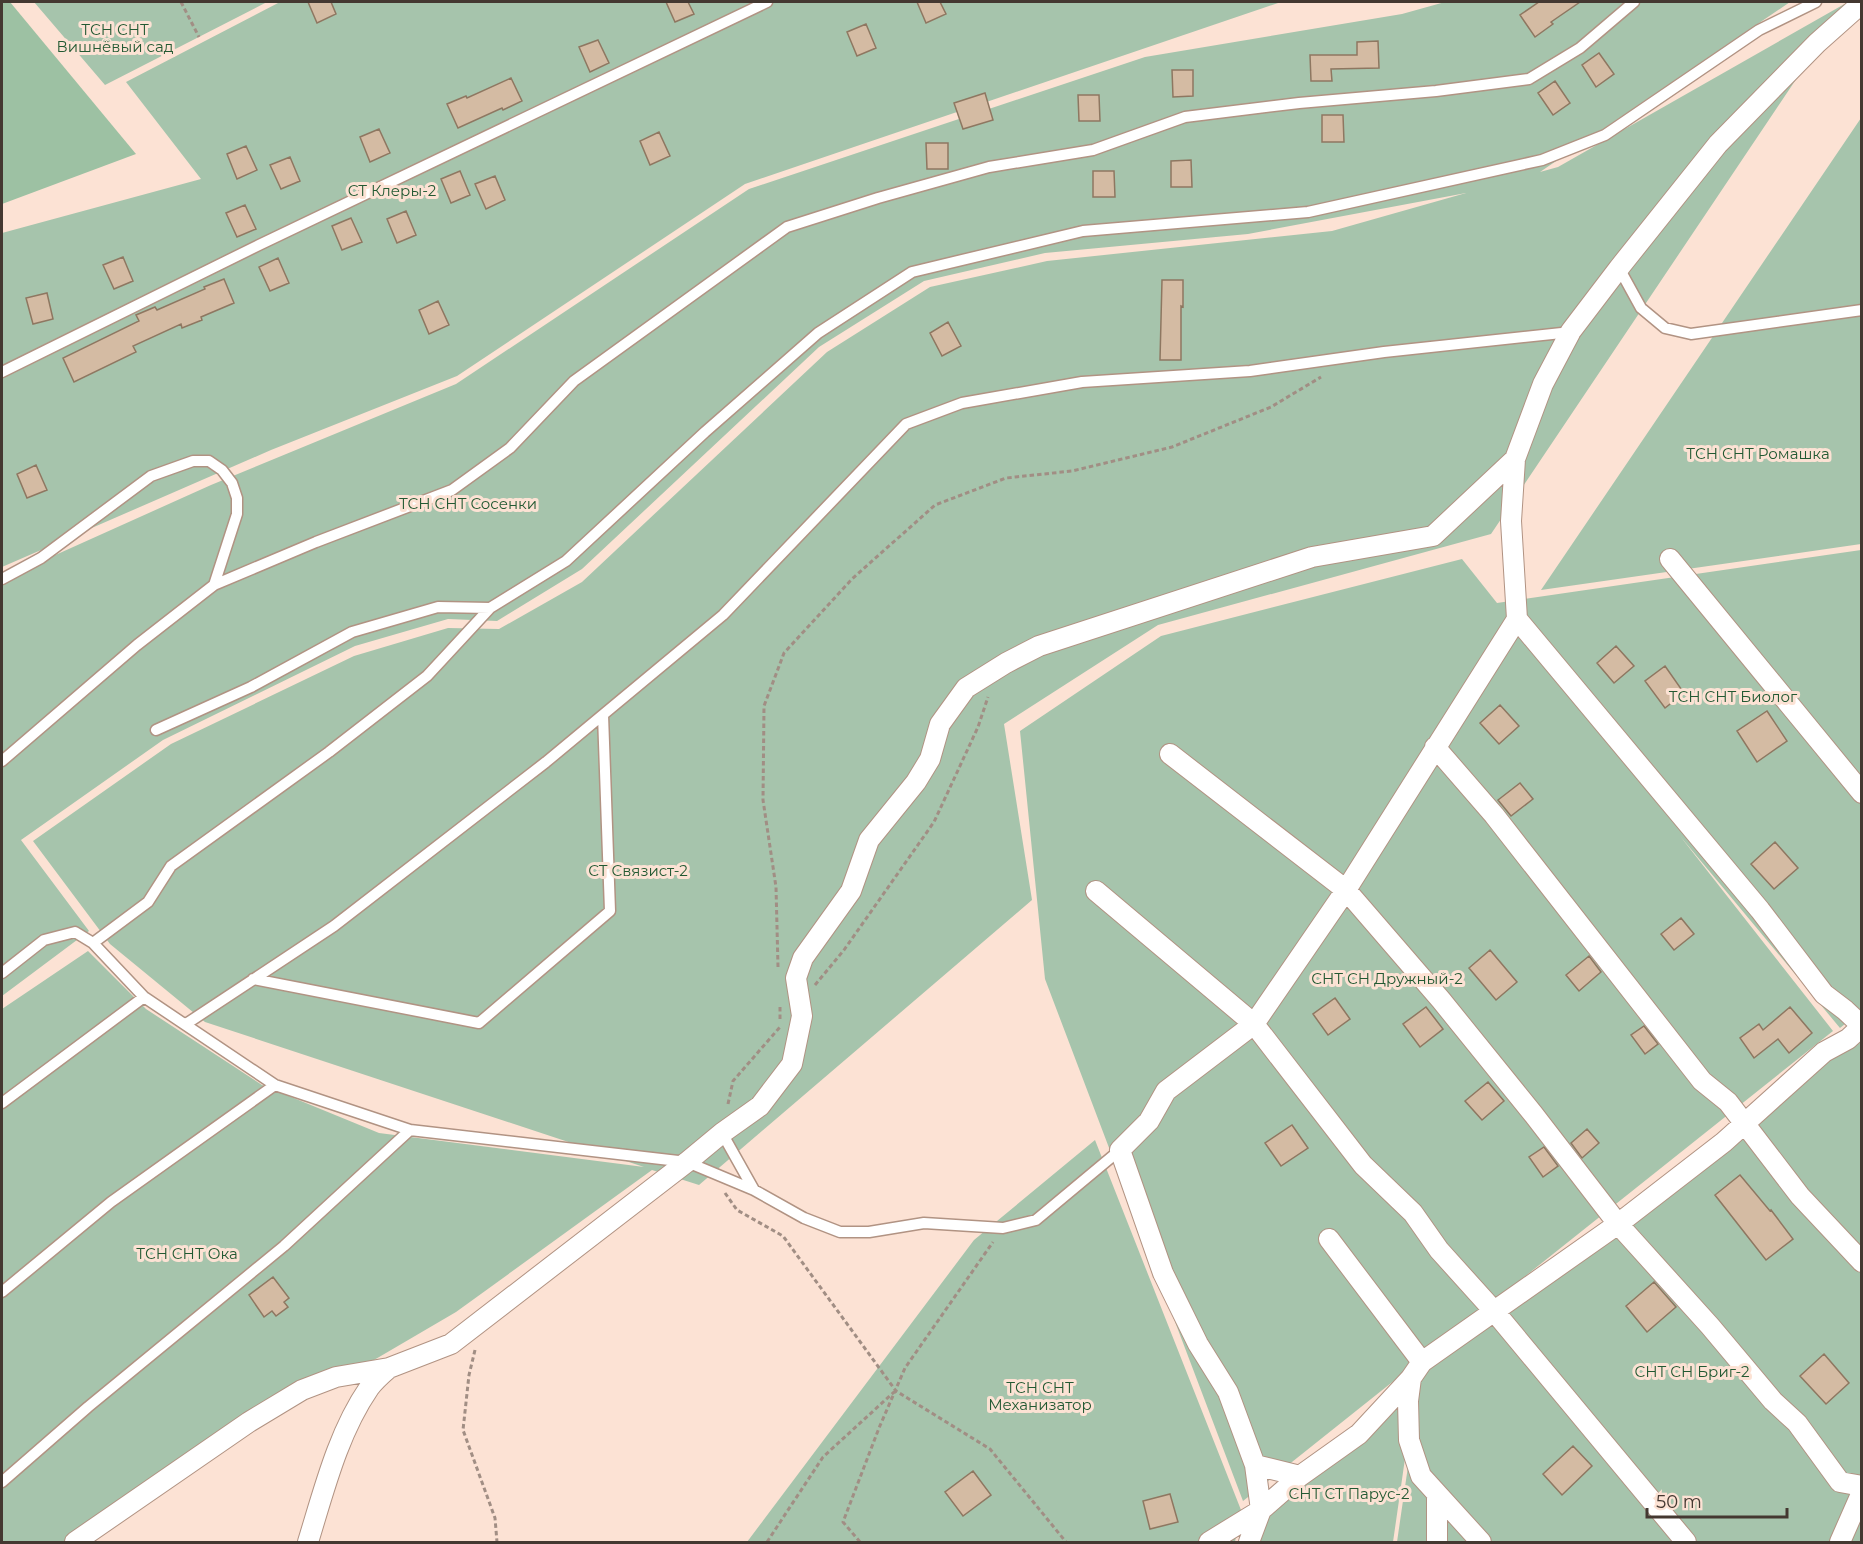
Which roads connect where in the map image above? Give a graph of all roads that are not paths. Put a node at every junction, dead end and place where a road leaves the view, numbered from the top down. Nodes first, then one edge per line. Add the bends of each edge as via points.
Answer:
1 (766, 2) edge
2 (1634, 2) edge
3 (1816, 2) edge
4 (1862, 3) edge
5 (1619, 268) junction
6 (1862, 310) edge
7 (1571, 332) junction
8 (2, 372) edge
9 (1515, 459) junction
10 (1670, 559) dead end
11 (2, 579) edge
12 (214, 585) junction
13 (490, 608) junction
14 (1517, 619) junction
15 (603, 715) junction
16 (156, 730) dead end
17 (1435, 747) junction
18 (1170, 754) dead end
19 (2, 761) edge
20 (1862, 794) edge
21 (1346, 890) junction
22 (1096, 891) dead end
23 (93, 943) junction
24 (2, 974) edge
25 (254, 979) junction
26 (144, 997) junction
27 (186, 1024) junction
28 (1254, 1024) junction
29 (1861, 1026) edge
30 (275, 1085) junction
31 (2, 1103) edge
32 (1743, 1123) junction
33 (410, 1130) junction
34 (722, 1132) junction
35 (1120, 1150) junction
36 (687, 1162) junction
37 (754, 1190) junction
38 (1618, 1224) junction
39 (1329, 1239) dead end
40 (1862, 1262) edge
41 (2, 1292) edge
42 (1494, 1311) junction
43 (389, 1368) junction
44 (1417, 1370) junction
45 (1254, 1466) junction
46 (1300, 1476) junction
47 (2, 1482) edge
48 (1862, 1486) edge
49 (1862, 1492) edge
50 (1437, 1496) junction
51 (1261, 1510) junction
52 (75, 1542) edge
53 (308, 1542) edge
54 (1209, 1542) edge
55 (1249, 1542) edge
56 (1437, 1542) edge
57 (1481, 1542) edge
58 (1686, 1542) edge
59 (1840, 1542) edge

1 - 8 lane
2 - 12 lane via 1580,48 1529,79 1185,117 1093,150 989,167 787,227 574,381 510,448 452,490
3 - 13 lane via 1759,30 1605,135 1542,160 1308,212 1083,231 912,272 818,333 566,561
4 - 5 street via 1817,42 1719,144
5 - 6 lane via 1641,308 1665,328 1691,334
5 - 7 street
7 - 9 street via 1543,384
7 - 15 lane via 1250,371 1082,382 962,403 906,424 723,615
9 - 14 street via 1511,521
9 - 34 street via 1433,536 1312,557 1039,646 966,688 940,724 930,759 916,783 869,840 851,891 803,958 796,978 802,1016 792,1064 760,1106
10 - 20 street
11 - 12 lane via 40,558 151,476 193,461 209,461 232,483 237,498 237,514
12 - 19 lane via 137,645
13 - 16 lane via 438,607 352,632 251,687
13 - 23 lane via 427,676 329,753 171,866 148,902
14 - 17 street
14 - 29 street via 1760,910 1824,994
15 - 25 lane via 334,926
15 - 25 lane via 610,911 479,1023
17 - 21 street
17 - 32 street via 1494,815 1702,1081 1728,1102
18 - 21 street
21 - 28 street
21 - 38 street via 1442,1000
22 - 28 street
23 - 24 lane via 75,932 44,940
23 - 26 lane
25 - 27 lane
26 - 27 lane
26 - 31 lane
27 - 30 lane
28 - 35 street via 1166,1091 1149,1121
28 - 42 street via 1363,1165 1413,1213 1439,1250
29 - 32 street via 1848,1039 1824,1052
30 - 33 lane
30 - 41 lane via 111,1202
32 - 38 street
32 - 40 street via 1800,1196
33 - 36 lane
33 - 47 lane via 284,1246
34 - 36 street
34 - 37 lane
35 - 37 lane via 1036,1220 1003,1228 924,1223 869,1232 840,1232 804,1218
35 - 45 street via 1163,1273 1198,1344 1228,1392
36 - 37 lane
36 - 43 street via 451,1344
38 - 42 street
38 - 48 street via 1797,1424 1840,1482
39 - 44 street
42 - 44 street
42 - 58 street
43 - 52 street via 336,1377 302,1390
43 - 53 street via 370,1386 350,1422
44 - 46 street via 1359,1434
44 - 50 street via 1408,1401 1409,1440 1421,1476
45 - 46 street
45 - 51 street
46 - 51 street
49 - 59 street
50 - 56 street
50 - 57 street
51 - 54 street
51 - 55 street

